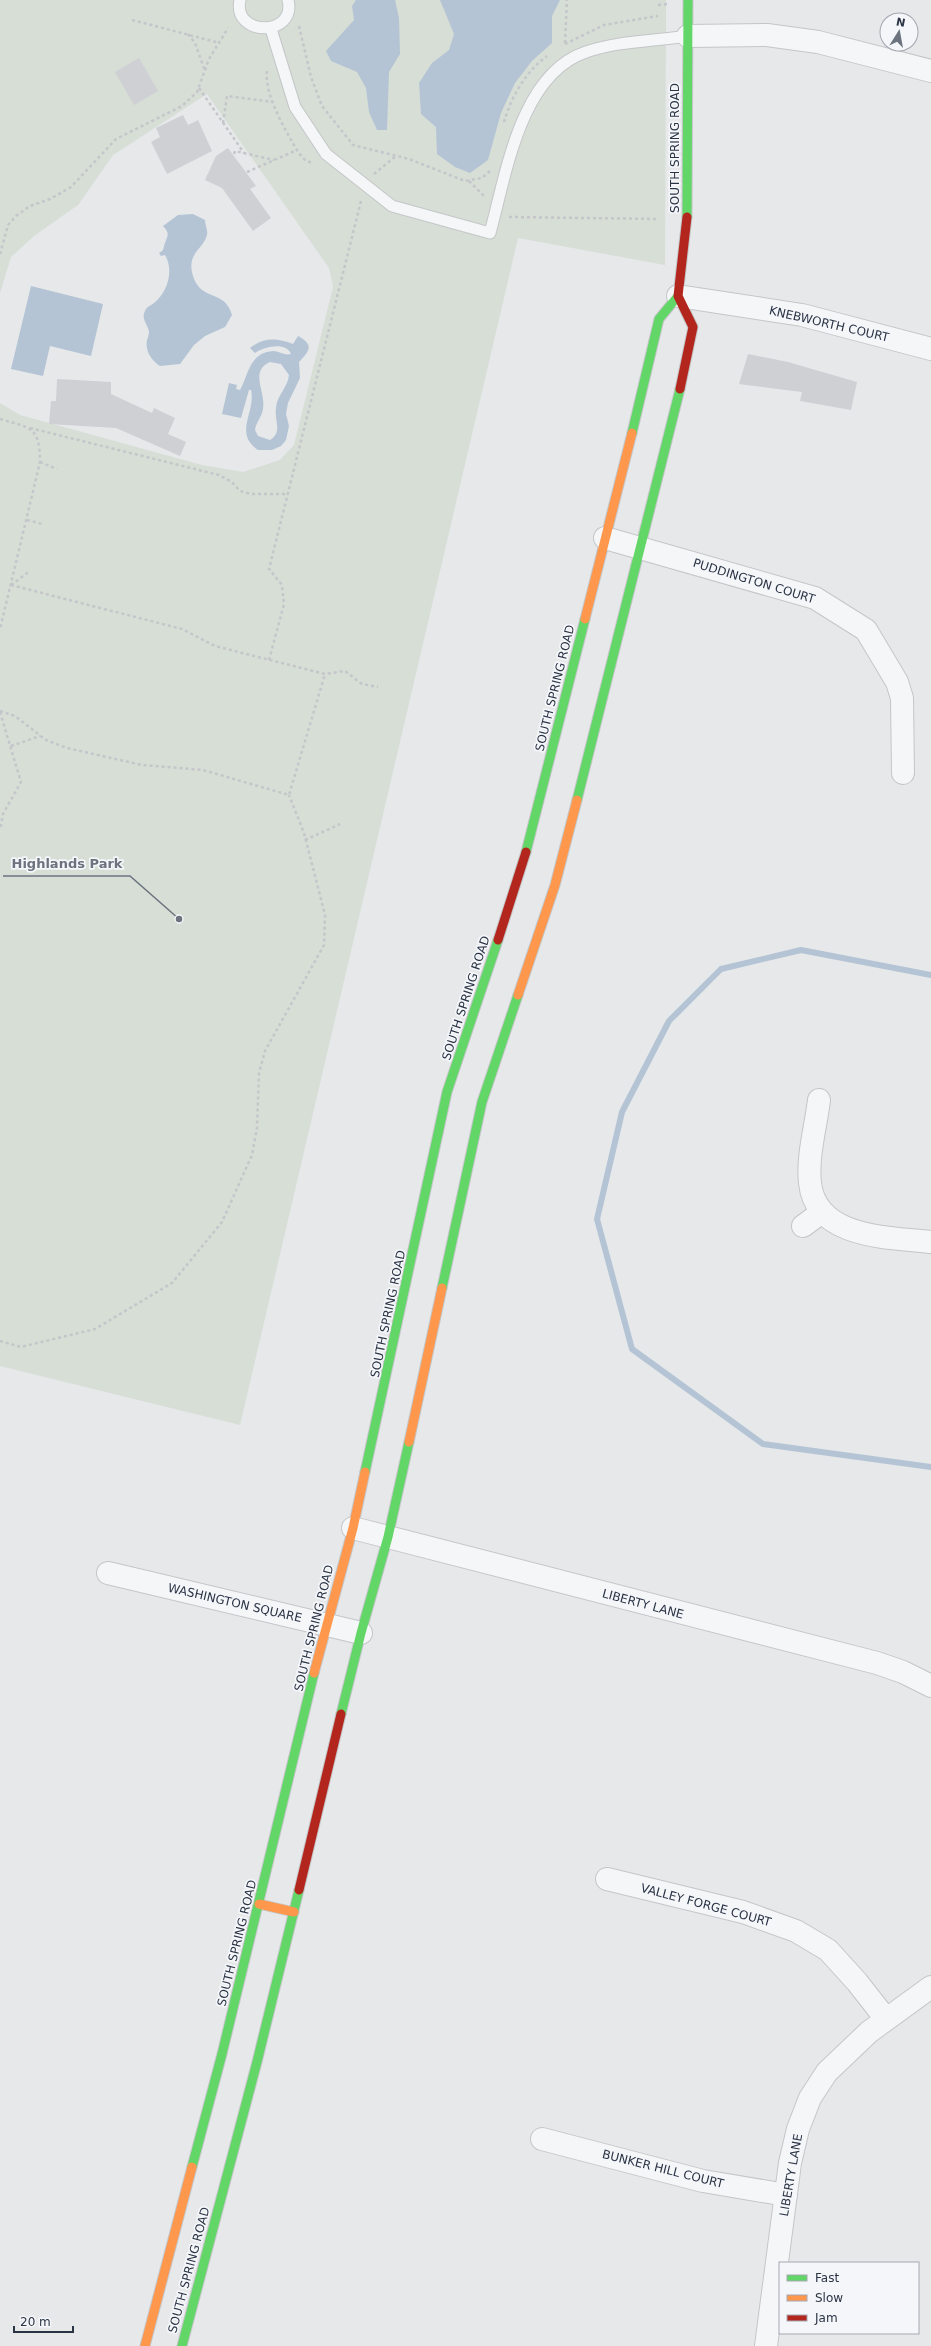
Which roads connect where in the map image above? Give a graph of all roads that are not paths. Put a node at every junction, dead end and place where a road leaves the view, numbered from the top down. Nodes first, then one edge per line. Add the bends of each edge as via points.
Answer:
1 (240, 0) edge
2 (288, 0) edge
3 (688, 0) edge
4 (271, 29) junction
5 (688, 36) junction
6 (931, 71) edge
7 (678, 296) junction
8 (931, 349) edge
9 (605, 538) junction
10 (639, 547) junction
11 (903, 773) dead end
12 (819, 1100) dead end
13 (822, 1212) junction
14 (803, 1226) dead end
15 (931, 1242) edge
16 (353, 1528) junction
17 (388, 1537) junction
18 (108, 1573) dead end
19 (326, 1625) junction
20 (361, 1633) junction
21 (931, 1686) edge
22 (607, 1879) dead end
23 (259, 1904) junction
24 (294, 1912) junction
25 (931, 1987) edge
26 (886, 2019) junction
27 (542, 2139) dead end
28 (786, 2196) junction
29 (145, 2346) edge
30 (182, 2346) edge
31 (766, 2346) edge

1 - 4 lane via 241,11 249,24 256,28
2 - 4 lane via 285,19
3 - 5 main road, SOUTH SPRING ROAD
4 - 5 lane via 295,107 326,154 392,206 490,233 516,142 533,98 546,81 564,64 584,52
5 - 6 street via 767,35 818,42
5 - 7 main road, SOUTH SPRING ROAD via 687,214
7 - 8 street, KNEBWORTH COURT via 802,315
7 - 9 main road, SOUTH SPRING ROAD via 659,319
7 - 10 main road, SOUTH SPRING ROAD via 693,327
9 - 10 street, PUDDINGTON COURT
9 - 16 main road, SOUTH SPRING ROAD via 520,874 447,1092
10 - 11 street, PUDDINGTON COURT via 814,598 866,630 897,682 902,698
10 - 17 main road, SOUTH SPRING ROAD via 555,885 482,1102
12 - 13 street via 810,1183
13 - 14 street
13 - 15 street via 838,1224 866,1234
16 - 17 street, LIBERTY LANE
16 - 19 main road, SOUTH SPRING ROAD
17 - 20 main road, SOUTH SPRING ROAD
17 - 21 street, LIBERTY LANE via 877,1664 903,1672
18 - 19 street, WASHINGTON SQUARE
19 - 20 street, WASHINGTON SQUARE
19 - 23 main road, SOUTH SPRING ROAD
20 - 24 main road, SOUTH SPRING ROAD
22 - 26 street, VALLEY FORGE COURT via 743,1912 796,1931 828,1950
23 - 24 main road
23 - 29 main road, SOUTH SPRING ROAD
24 - 30 main road, SOUTH SPRING ROAD
25 - 26 street, LIBERTY LANE
26 - 28 street, LIBERTY LANE via 827,2072 810,2098 798,2129
27 - 28 street, BUNKER HILL COURT via 703,2181
28 - 31 street, LIBERTY LANE

